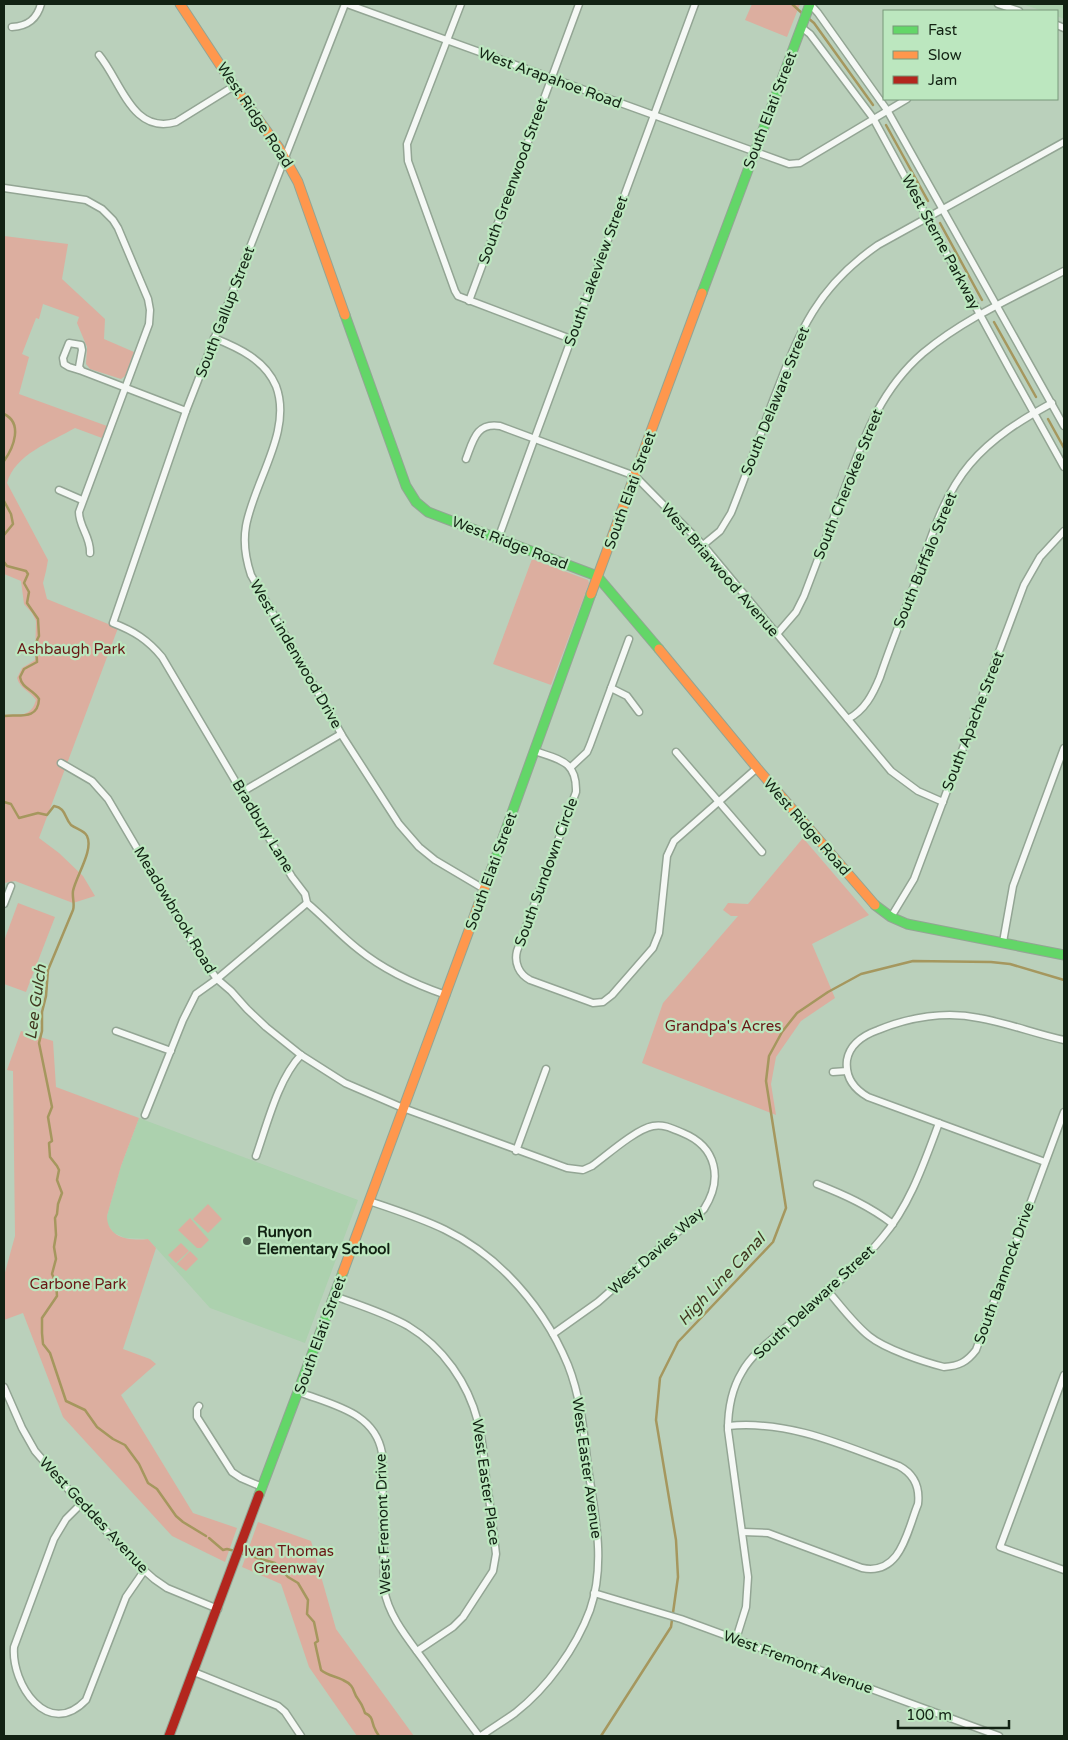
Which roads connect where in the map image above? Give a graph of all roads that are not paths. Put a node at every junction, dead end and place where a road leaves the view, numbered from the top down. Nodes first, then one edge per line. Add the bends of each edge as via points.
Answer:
1 (41, 4) edge
2 (180, 4) edge
3 (346, 4) edge
4 (461, 4) edge
5 (579, 4) edge
6 (694, 4) edge
7 (998, 4) edge
8 (809, 7) edge
9 (1016, 10) edge
10 (802, 25) junction
11 (12, 27) dead end
12 (447, 40) junction
13 (99, 55) dead end
14 (551, 78) junction
15 (234, 86) junction
16 (905, 100) edge
17 (887, 110) junction
18 (654, 115) junction
19 (873, 118) junction
20 (1064, 142) edge
21 (754, 152) junction
22 (286, 158) junction
23 (4, 188) edge
24 (943, 209) junction
25 (928, 217) junction
26 (1064, 271) edge
27 (469, 301) junction
28 (997, 306) junction
29 (980, 315) junction
30 (214, 338) junction
31 (571, 339) junction
32 (82, 371) junction
33 (125, 388) junction
34 (1052, 403) junction
35 (186, 411) junction
36 (1034, 413) junction
37 (1064, 426) edge
38 (534, 440) junction
39 (466, 459) dead end
40 (1064, 467) edge
41 (635, 476) junction
42 (59, 490) dead end
43 (82, 500) junction
44 (1064, 531) edge
45 (498, 539) junction
46 (703, 546) junction
47 (90, 553) dead end
48 (597, 576) junction
49 (113, 623) joint
50 (777, 634) junction
51 (629, 639) dead end
52 (611, 688) junction
53 (639, 712) dead end
54 (848, 719) junction
55 (341, 734) junction
56 (1064, 748) edge
57 (535, 751) junction
58 (676, 752) dead end
59 (61, 763) dead end
60 (571, 767) junction
61 (757, 768) junction
62 (242, 792) junction
63 (720, 801) junction
64 (942, 802) junction
65 (762, 852) dead end
66 (10, 886) dead end
67 (484, 889) junction
68 (307, 903) junction
69 (4, 904) edge
70 (890, 917) junction
71 (1003, 942) junction
72 (1064, 950) edge
73 (1064, 955) edge
74 (217, 979) junction
75 (446, 995) junction
76 (116, 1030) dead end
77 (1064, 1040) edge
78 (171, 1052) junction
79 (301, 1056) junction
80 (546, 1069) dead end
81 (847, 1071) junction
82 (833, 1072) dead end
83 (403, 1108) junction
84 (1064, 1112) edge
85 (145, 1115) dead end
86 (939, 1123) junction
87 (516, 1150) junction
88 (256, 1156) dead end
89 (1045, 1162) junction
90 (817, 1184) dead end
91 (369, 1201) junction
92 (893, 1224) junction
93 (827, 1290) junction
94 (334, 1296) junction
95 (552, 1334) junction
96 (1064, 1375) edge
97 (4, 1387) edge
98 (299, 1392) junction
99 (199, 1406) dead end
100 (728, 1426) junction
101 (262, 1486) junction
102 (81, 1504) junction
103 (743, 1532) junction
104 (1064, 1570) edge
105 (144, 1571) junction
106 (594, 1593) junction
107 (218, 1609) junction
108 (736, 1639) junction
109 (417, 1652) junction
110 (194, 1672) junction
111 (169, 1736) edge
112 (301, 1736) edge
113 (480, 1736) edge
114 (999, 1736) edge

1 - 11 street via 32,21
2 - 15 street, West Ridge Road
3 - 12 street, West Arapahoe Road
3 - 22 street, South Gallup Street
4 - 12 street
5 - 14 street, South Greenwood Street
6 - 18 street, South Lakeview Street
7 - 9 street
8 - 10 street, South Elati Street
8 - 17 street, West Sterne Parkway via 818,13
10 - 19 street, West Sterne Parkway
10 - 21 street, South Elati Street
12 - 14 street, West Arapahoe Road
12 - 27 street via 408,144 407,156 455,291 460,298
13 - 15 street via 134,110 151,122 176,122
14 - 18 street, West Arapahoe Road
14 - 27 street, South Greenwood Street
15 - 22 street, West Ridge Road
16 - 17 street, West Arapahoe Road
17 - 19 street, West Arapahoe Road
17 - 24 street, West Sterne Parkway
18 - 21 street, West Arapahoe Road
18 - 31 street, South Lakeview Street
19 - 21 street, West Arapahoe Road via 800,163 789,164
19 - 25 street, West Sterne Parkway
20 - 24 street, South Delaware Street
21 - 41 street, South Elati Street
22 - 30 street, South Gallup Street
22 - 45 street, West Ridge Road via 298,182 406,486 416,502 428,512
23 - 33 street via 86,200 113,220 147,293 150,310 149,324
24 - 25 street, South Delaware Street
24 - 28 street, West Sterne Parkway
25 - 29 street, West Sterne Parkway
25 - 46 street, South Delaware Street via 866,254 836,281 817,304 795,344 731,513 720,531
26 - 28 street, South Cherokee Street
27 - 31 street
28 - 29 street, South Cherokee Street
28 - 34 street, West Sterne Parkway
29 - 36 street, West Sterne Parkway
29 - 50 street, South Cherokee Street via 922,354 883,400 866,433 804,596 796,612
30 - 35 street, South Gallup Street
30 - 55 street, West Lindenwood Drive via 263,365 278,392 280,425 247,519 246,560 260,592
31 - 38 street, South Lakeview Street
32 - 32 street via 64,364 62,358 69,344 81,345 78,367
32 - 33 street
33 - 35 street
33 - 43 street
34 - 36 street, South Buffalo Street
34 - 37 street, West Sterne Parkway
35 - 49 street, South Gallup Street
36 - 40 street, West Sterne Parkway
36 - 54 street, South Buffalo Street via 996,438 959,478 940,514 871,697
38 - 39 street, West Briarwood Avenue via 490,425 477,433
38 - 41 street, West Briarwood Avenue
38 - 45 street, South Lakeview Street
41 - 46 street, West Briarwood Avenue
41 - 48 street, South Elati Street
42 - 43 street
43 - 47 street via 79,518 90,543
44 - 64 street, South Apache Street via 1040,557 1024,585
45 - 48 street, West Ridge Road
46 - 50 street, West Briarwood Avenue
48 - 57 street, South Elati Street
48 - 61 street, West Ridge Road
49 - 62 street, Bradbury Lane via 147,640 162,657
50 - 54 street, West Briarwood Avenue
51 - 52 street
52 - 53 street via 627,696
52 - 60 street via 587,752
54 - 64 street, West Briarwood Avenue via 891,771 918,791
55 - 62 street
55 - 67 street, West Lindenwood Drive via 399,824 413,840 442,865
56 - 71 street via 1013,886
57 - 60 street
57 - 67 street, South Elati Street
58 - 63 street
59 - 74 street, Meadowbrook Road via 92,781 108,799 201,958
60 - 63 street, South Sundown Circle via 576,792 516,960 519,971 526,978 587,1002 607,1000 653,948 659,933 670,846
61 - 63 street, South Sundown Circle
61 - 70 street, West Ridge Road via 872,902
62 - 68 street, Bradbury Lane via 305,894
63 - 65 street
64 - 70 street, South Apache Street via 914,879
66 - 69 street
67 - 75 street, South Elati Street
68 - 74 street
68 - 75 street, Bradbury Lane via 375,962 416,984
70 - 71 street, West Ridge Road via 907,924
71 - 72 street, West Ridge Road
71 - 73 street, West Ridge Road
74 - 78 street via 196,994 182,1020
74 - 79 street, Meadowbrook Road
75 - 83 street, South Elati Street
76 - 78 street
77 - 81 street via 979,1018 927,1017 889,1025 863,1036 853,1045 847,1059
78 - 85 street
79 - 83 street, Meadowbrook Road via 345,1083
79 - 88 street via 282,1084
80 - 87 street
81 - 82 street
81 - 86 street via 854,1086 868,1097
83 - 87 street, West Davies Way
83 - 91 street, South Elati Street
84 - 89 street, South Bannock Drive
86 - 89 street
86 - 92 street, South Delaware Street via 912,1192
87 - 95 street, West Davies Way via 583,1170 639,1132 660,1126 697,1140 714,1166 713,1193 704,1209 598,1302
89 - 93 street, South Bannock Drive via 976,1350 965,1362 944,1367 886,1347 860,1328
90 - 92 street via 857,1200
91 - 94 street, South Elati Street
91 - 95 street, West Easter Avenue via 427,1220 474,1247 518,1286
92 - 93 street, South Delaware Street via 872,1249
93 - 100 street, South Delaware Street via 747,1364 731,1397
94 - 98 street, South Elati Street
94 - 109 street, West Easter Place via 392,1318 435,1347 463,1384 478,1422 495,1566 459,1622
95 - 106 street, West Easter Avenue via 570,1371 582,1415 598,1542
96 - 104 street via 1000,1547
97 - 102 street, West Geddes Avenue via 29,1443
98 - 101 street, South Elati Street
98 - 109 street, West Fremont Drive via 359,1416 377,1437 382,1453 386,1602
99 - 101 street via 197,1418 228,1467 241,1478
100 - 103 street, South Delaware Street
100 - 103 street via 758,1424 798,1430 899,1466 911,1476 919,1497 899,1552 888,1564 877,1569 862,1568 768,1532
101 - 107 street, South Elati Street
102 - 105 street, West Geddes Avenue
102 - 105 street via 66,1519 54,1539 14,1647 16,1669 30,1700 38,1708 51,1714 62,1714 75,1710 86,1700 126,1597
103 - 108 street, South Delaware Street via 749,1589
105 - 107 street, West Geddes Avenue via 167,1588
106 - 108 street, West Fremont Avenue
106 - 113 street, West Easter Avenue via 582,1628 547,1680 515,1712
107 - 110 street, South Elati Street
108 - 114 street, West Fremont Avenue
109 - 113 street, West Fremont Drive
110 - 111 street, South Elati Street
110 - 112 street via 278,1706

